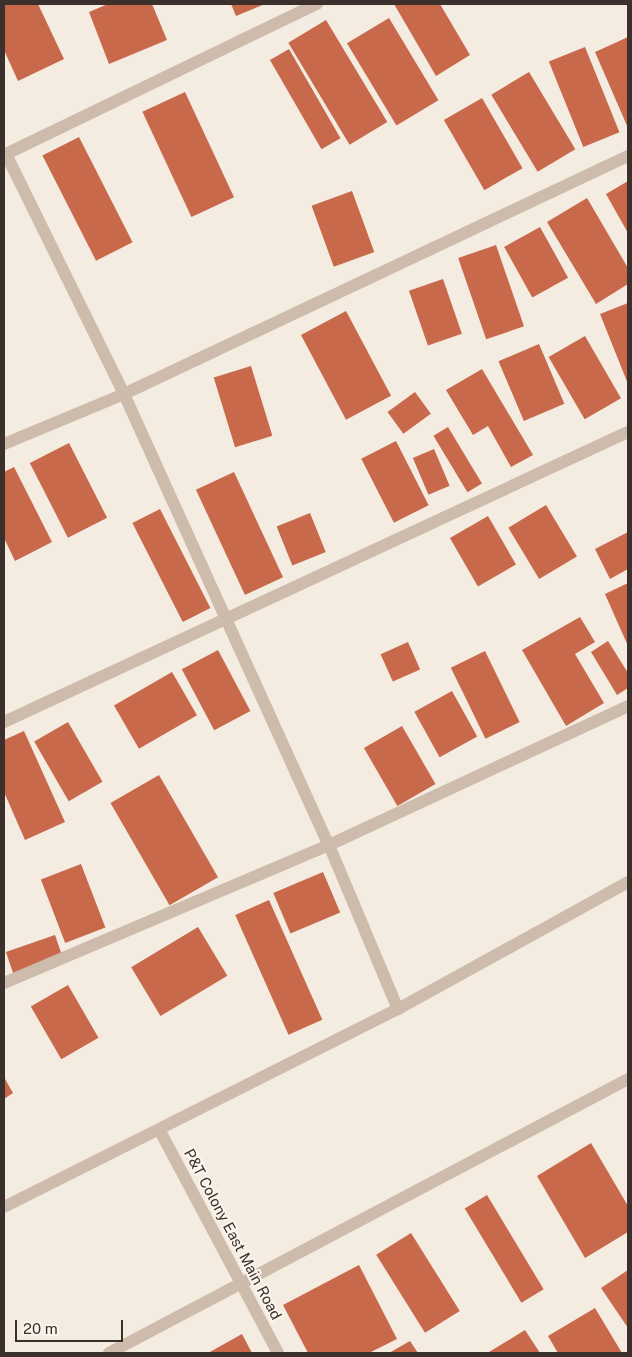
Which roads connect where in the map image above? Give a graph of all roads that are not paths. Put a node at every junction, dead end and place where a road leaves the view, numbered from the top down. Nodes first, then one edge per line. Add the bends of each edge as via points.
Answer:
1 (316, 4) edge
2 (5, 155) edge
3 (628, 156) edge
4 (124, 394) junction
5 (628, 432) edge
6 (4, 444) edge
7 (226, 619) junction
8 (628, 706) edge
9 (4, 722) edge
10 (329, 845) junction
11 (628, 882) edge
12 (4, 983) edge
13 (398, 1009) junction
14 (628, 1079) edge
15 (160, 1131) junction
16 (4, 1208) edge
17 (241, 1282) junction
18 (109, 1353) edge
19 (278, 1353) edge

1 - 2 street
2 - 4 street
3 - 4 street
4 - 6 street
4 - 7 street
5 - 7 street
7 - 9 street
7 - 10 street
8 - 10 street
10 - 12 street
10 - 13 street
11 - 13 street
13 - 15 street
14 - 17 street
15 - 16 street
15 - 17 street, P&T Colony East Main Road
17 - 18 street
17 - 19 street, P&T Colony East Main Road

